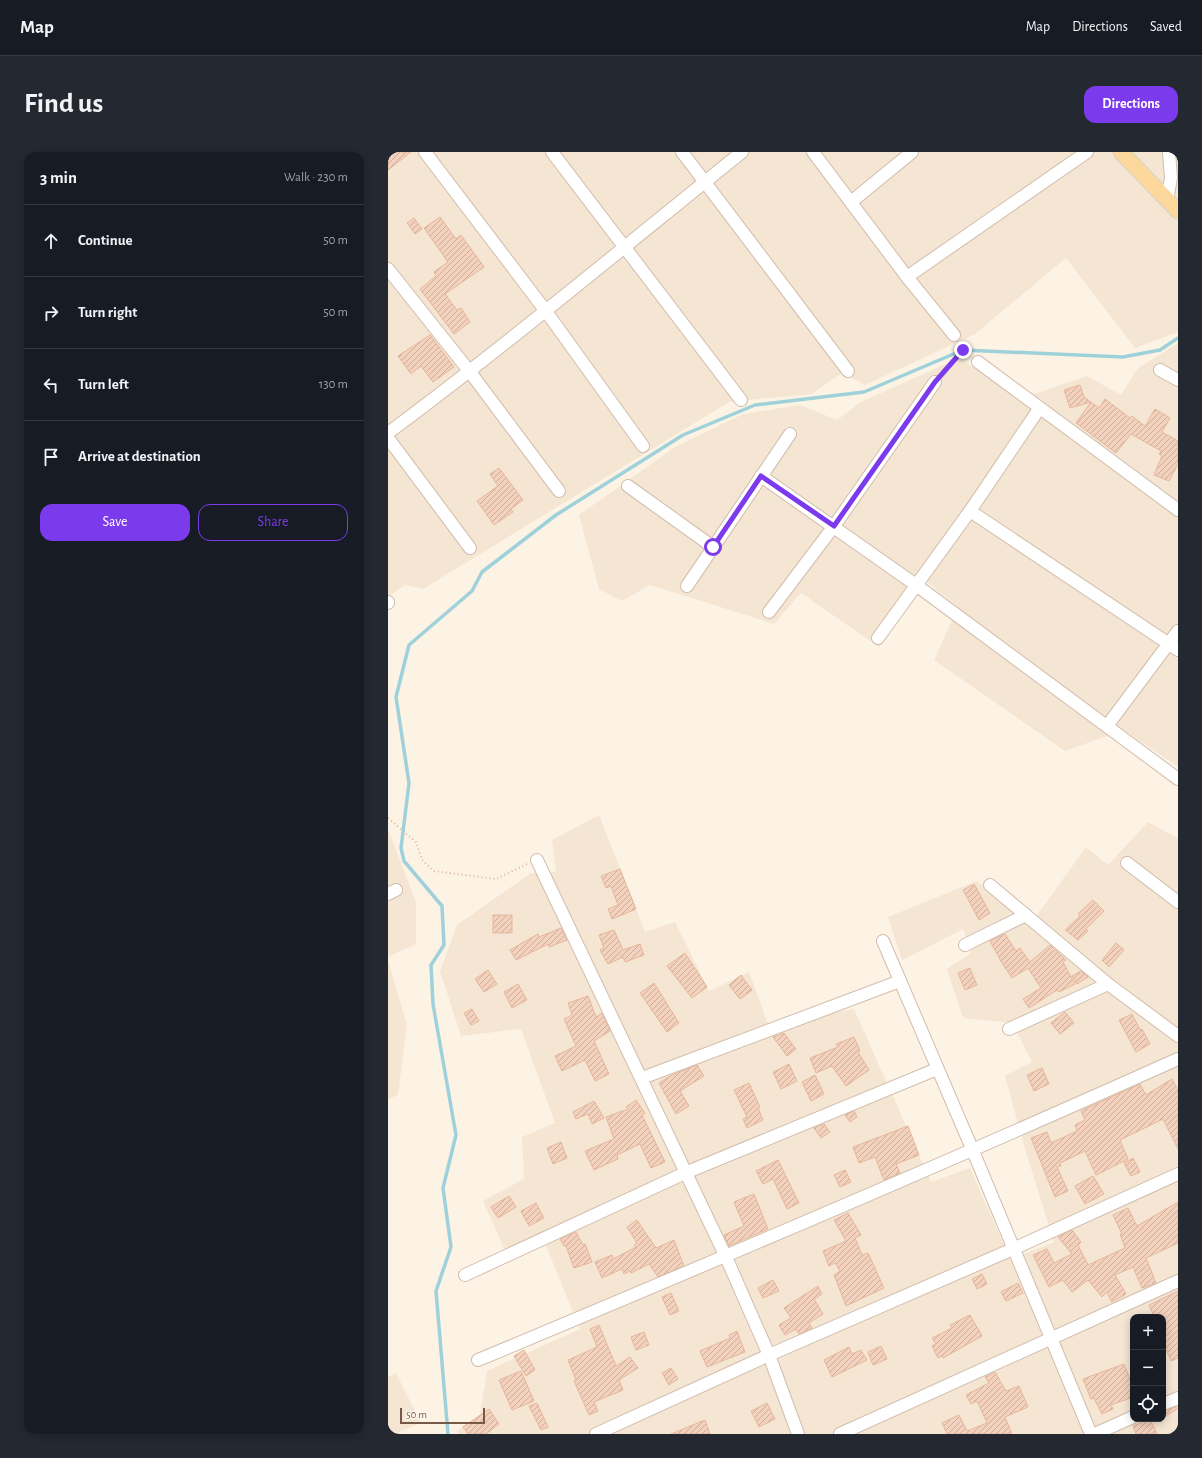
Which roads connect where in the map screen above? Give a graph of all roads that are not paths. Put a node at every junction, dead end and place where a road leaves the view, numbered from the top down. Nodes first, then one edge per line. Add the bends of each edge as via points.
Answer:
1 (425, 152) edge
2 (552, 152) edge
3 (682, 152) edge
4 (742, 152) edge
5 (813, 152) edge
6 (912, 152) edge
7 (1087, 152) edge
8 (1121, 152) edge
9 (1170, 152) edge
10 (705, 182) junction
11 (1167, 200) junction
12 (851, 202) junction
13 (1178, 211) edge
14 (623, 247) junction
15 (388, 269) edge
16 (907, 277) junction
17 (545, 310) junction
18 (954, 335) road end
19 (978, 362) road end
20 (848, 370) dead end
21 (1160, 370) dead end
22 (470, 372) junction
23 (1178, 380) edge
24 (935, 382) road end
25 (741, 400) dead end
26 (1039, 409) junction
27 (388, 433) edge
28 (790, 434) dead end
29 (388, 438) edge
30 (644, 446) dead end
31 (761, 476) junction
32 (628, 486) dead end
33 (559, 491) dead end
34 (1178, 510) edge
35 (970, 511) junction
36 (834, 526) junction
37 (713, 547) junction
38 (470, 548) dead end
39 (687, 586) dead end
40 (916, 586) junction
41 (769, 612) dead end
42 (1178, 631) edge
43 (878, 638) dead end
44 (1173, 647) edge
45 (1106, 726) junction
46 (1178, 779) edge
47 (537, 860) road end
48 (1126, 863) dead end
49 (990, 885) dead end
50 (1178, 902) edge
51 (1026, 915) junction
52 (883, 941) dead end
53 (965, 945) dead end
54 (900, 981) junction
55 (1108, 984) junction
56 (1009, 1029) dead end
57 (1177, 1032) edge
58 (1178, 1059) edge
59 (937, 1068) junction
60 (642, 1078) junction
61 (974, 1151) junction
62 (685, 1173) junction
63 (1178, 1174) edge
64 (1013, 1249) junction
65 (726, 1256) junction
66 (465, 1275) dead end
67 (1178, 1280) edge
68 (1050, 1337) junction
69 (769, 1355) junction
70 (478, 1360) dead end
71 (1178, 1398) edge
72 (1166, 1403) edge
73 (1130, 1419) edge
74 (612, 1431) edge
75 (596, 1434) edge
76 (798, 1434) edge
77 (840, 1434) edge
78 (1091, 1434) edge
79 (1095, 1434) edge

1 - 17 street
2 - 14 street
3 - 10 street
4 - 10 street
5 - 12 street
6 - 12 street
7 - 16 street
8 - 11 main road
9 - 11 street via 1171,178
10 - 14 street
10 - 20 street
11 - 13 main road
12 - 16 street
14 - 17 street
14 - 25 street
15 - 22 street
16 - 18 street
17 - 22 street
17 - 30 street
19 - 26 street
21 - 23 street
22 - 27 street
22 - 33 street
24 - 36 street
26 - 34 street
26 - 35 street
28 - 31 street
29 - 38 street
31 - 36 street
31 - 37 street
32 - 37 street
35 - 40 street
35 - 44 street
36 - 40 street
36 - 41 street
37 - 39 street
40 - 43 street
40 - 45 street
42 - 44 street
44 - 45 street
45 - 46 street
47 - 60 street
48 - 50 street
49 - 51 street
51 - 53 street
51 - 55 street
52 - 54 street
54 - 59 street
54 - 60 street
55 - 56 street
55 - 57 street
58 - 61 street
59 - 61 street
59 - 62 street
60 - 62 street
61 - 64 street
61 - 65 street
62 - 65 street
62 - 66 street
63 - 64 street
64 - 68 street
64 - 69 street
65 - 69 street
65 - 70 street
67 - 68 street
68 - 77 street
68 - 78 street
69 - 74 street
69 - 76 street
71 - 72 street
73 - 79 street
74 - 75 street

